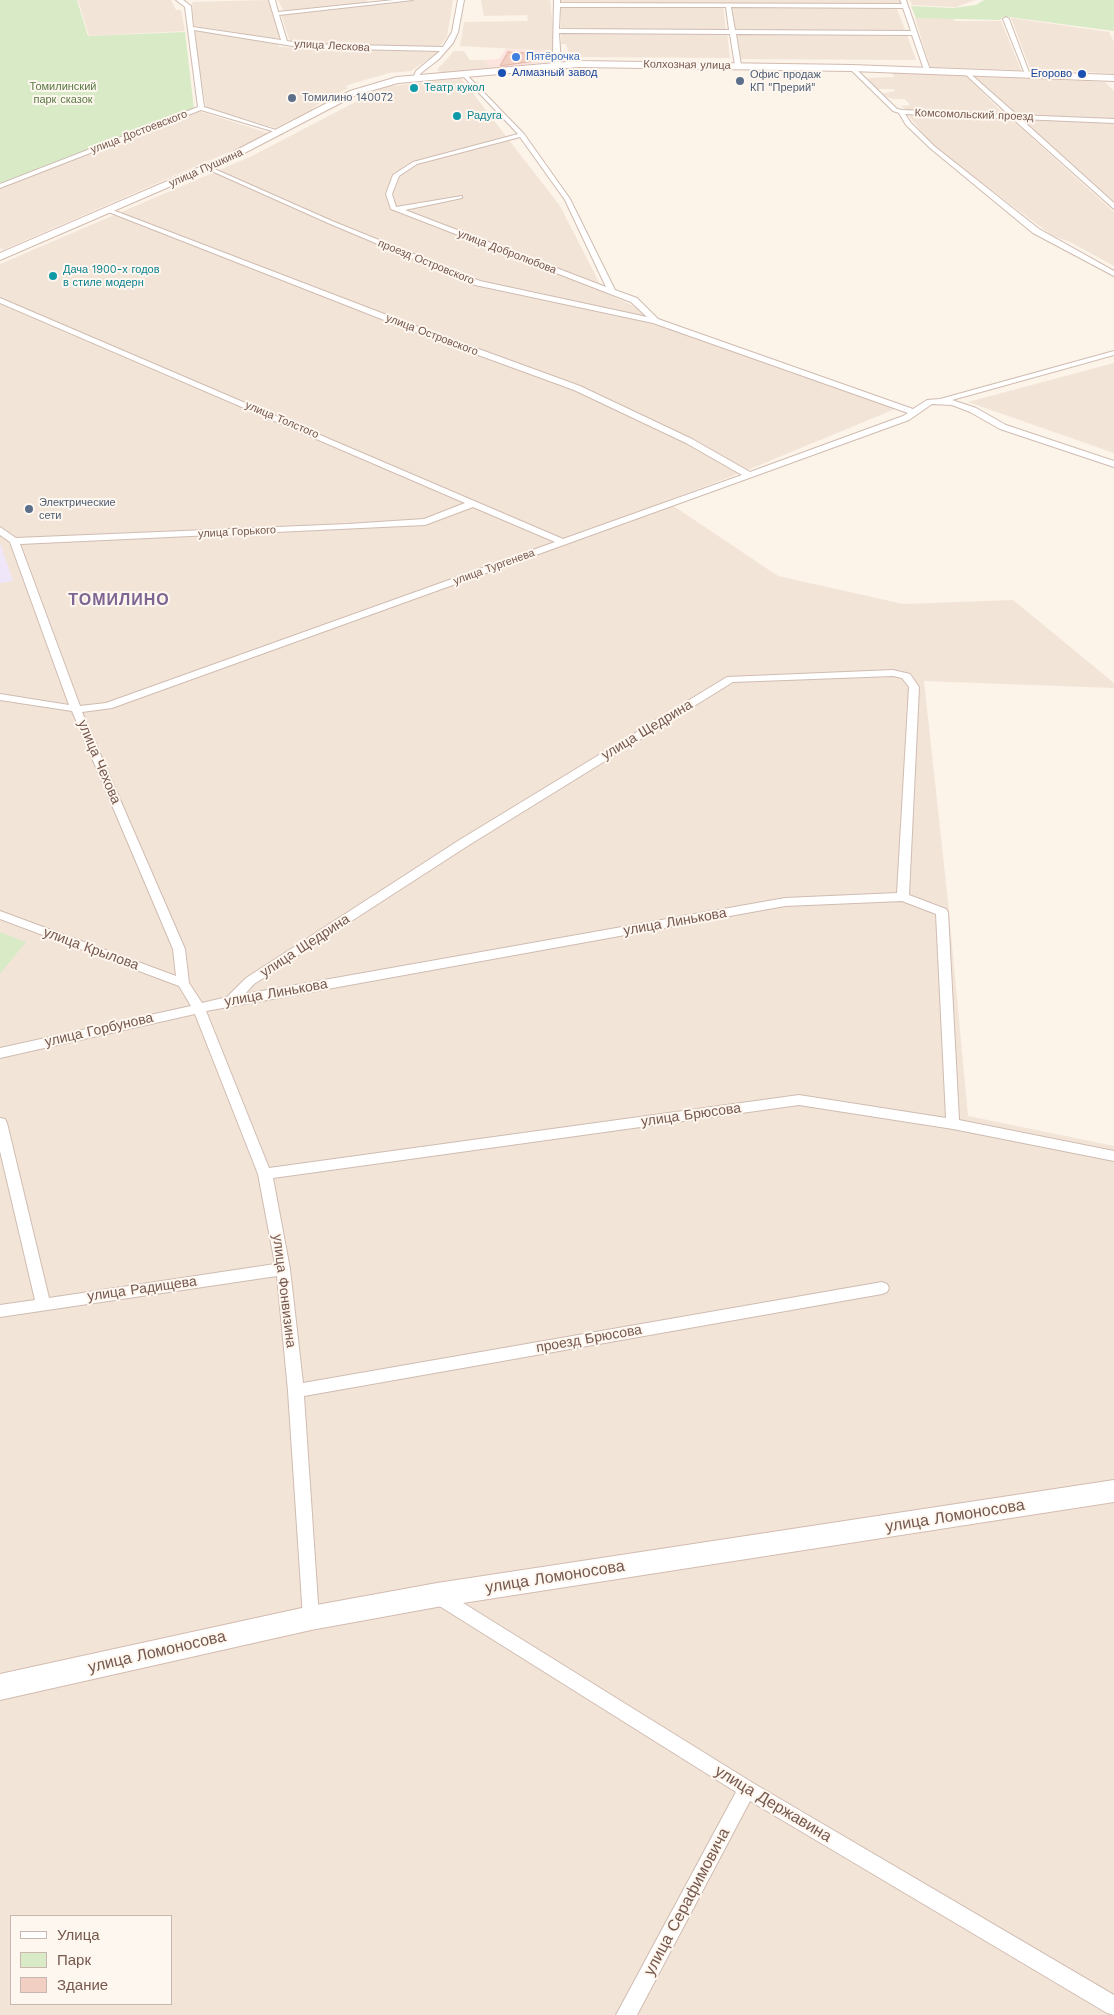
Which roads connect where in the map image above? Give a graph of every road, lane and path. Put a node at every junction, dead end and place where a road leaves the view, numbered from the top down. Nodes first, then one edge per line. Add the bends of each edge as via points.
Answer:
1 (179, 0) edge
2 (272, 0) edge
3 (410, 0) edge
4 (461, 0) edge
5 (557, 2) edge
6 (905, 3) edge
7 (728, 5) junction
8 (277, 14) junction
9 (1006, 19) dead end
10 (190, 28) junction
11 (557, 31) junction
12 (731, 32) junction
13 (915, 33) junction
14 (284, 42) junction
15 (445, 49) junction
16 (558, 64) junction
17 (738, 65) junction
18 (852, 68) junction
19 (927, 70) junction
20 (966, 72) junction
21 (463, 73) junction
22 (1028, 74) junction
23 (413, 78) junction
24 (1112, 80) edge
25 (201, 108) junction
26 (901, 112) junction
27 (1012, 116) junction
28 (1114, 121) edge
29 (280, 133) junction
30 (522, 135) junction
31 (208, 168) junction
32 (0, 186) edge
33 (460, 197) dead end
34 (1114, 207) edge
35 (108, 210) junction
36 (396, 210) junction
37 (0, 257) edge
38 (1114, 274) edge
39 (611, 290) junction
40 (0, 300) edge
41 (655, 321) junction
42 (1114, 353) edge
43 (941, 401) junction
44 (911, 414) junction
45 (1114, 464) edge
46 (749, 475) junction
47 (474, 503) junction
48 (0, 530) edge
49 (14, 541) junction
50 (563, 542) junction
51 (0, 696) edge
52 (76, 710) junction
53 (903, 897) junction
54 (0, 915) edge
55 (182, 983) junction
56 (231, 1001) junction
57 (199, 1008) junction
58 (0, 1053) edge
59 (0, 1123) edge
60 (953, 1124) junction
61 (1114, 1156) edge
62 (265, 1174) junction
63 (284, 1269) junction
64 (882, 1288) dead end
65 (44, 1303) junction
66 (0, 1311) edge
67 (296, 1391) junction
68 (1114, 1492) edge
69 (438, 1595) junction
70 (311, 1618) junction
71 (0, 1687) edge
72 (747, 1789) junction
73 (1114, 2006) edge
74 (626, 2015) edge

1 - 10 street, улица Достоевского via 188,6
2 - 8 street
3 - 8 street
4 - 15 street via 455,32
5 - 7 street
5 - 11 street
6 - 7 street
6 - 13 street
7 - 12 street
8 - 14 street
9 - 22 street
10 - 14 street, улица Лескова
10 - 25 street, улица Достоевского
11 - 12 street
11 - 16 street
12 - 13 street
12 - 17 street
13 - 19 street
14 - 15 street, улица Лескова via 337,48
15 - 23 street
16 - 17 main road, Колхозная улица
16 - 21 main road, Колхозная улица
17 - 18 main road, Колхозная улица
18 - 19 main road, Колхозная улица
18 - 26 street, Комсомольский проезд via 895,110
19 - 20 main road, Колхозная улица
20 - 22 main road, Колхозная улица
20 - 27 street
21 - 23 main road, Колхозная улица
21 - 30 street
22 - 24 main road, Колхозная улица
23 - 29 main road, улица Пушкина via 362,89
25 - 29 street
25 - 32 street, улица Достоевского
26 - 27 street, Комсомольский проезд
26 - 38 street via 908,124 932,147 1036,231
27 - 28 street, Комсомольский проезд
27 - 34 street
29 - 31 main road, улица Пушкина
30 - 36 street via 414,163 396,176 389,194
30 - 39 street via 568,200
31 - 35 main road, улица Пушкина
31 - 41 street, проезд Островского via 478,283
33 - 36 street
35 - 37 main road, улица Пушкина
35 - 46 street, улица Островского via 577,388 689,441
36 - 39 street, улица Добролюбова
39 - 41 street, улица Добролюбова via 634,300
40 - 47 street, улица Толстого
41 - 44 street, проезд Островского
42 - 43 street, улица Тургенева
43 - 44 street, улица Тургенева via 930,402
43 - 45 street via 973,410 1003,427
44 - 46 street, улица Тургенева
46 - 50 street, улица Тургенева
47 - 49 street, улица Горького via 424,522
47 - 50 street, улица Толстого
48 - 49 street
49 - 52 street, улица Чехова
50 - 52 street, улица Тургенева via 108,706
51 - 52 street, улица Тургенева
52 - 55 street, улица Чехова via 179,949
53 - 56 street, улица Линькова via 785,902
53 - 56 street, улица Щедрина via 914,687 906,676 894,673 731,679 464,842 250,981
53 - 60 street, улица Линькова via 942,912
54 - 55 street, улица Крылова
55 - 57 street, улица Фонвизина
56 - 57 street, улица Линькова
57 - 58 street, улица Горбунова
57 - 62 street, улица Фонвизина
59 - 65 street
60 - 61 street, улица Брюсова
60 - 62 street, улица Брюсова via 799,1100
62 - 63 street, улица Фонвизина
63 - 65 street, улица Радищева
63 - 67 street, улица Фонвизина
64 - 67 street, проезд Брюсова
65 - 66 street, улица Радищева
67 - 70 street, улица Фонвизина
68 - 69 main road, улица Ломоносова
69 - 70 main road, улица Ломоносова
69 - 72 street, улица Державина
70 - 71 main road, улица Ломоносова
72 - 73 street, улица Державина
72 - 74 street, улица Серафимовича

